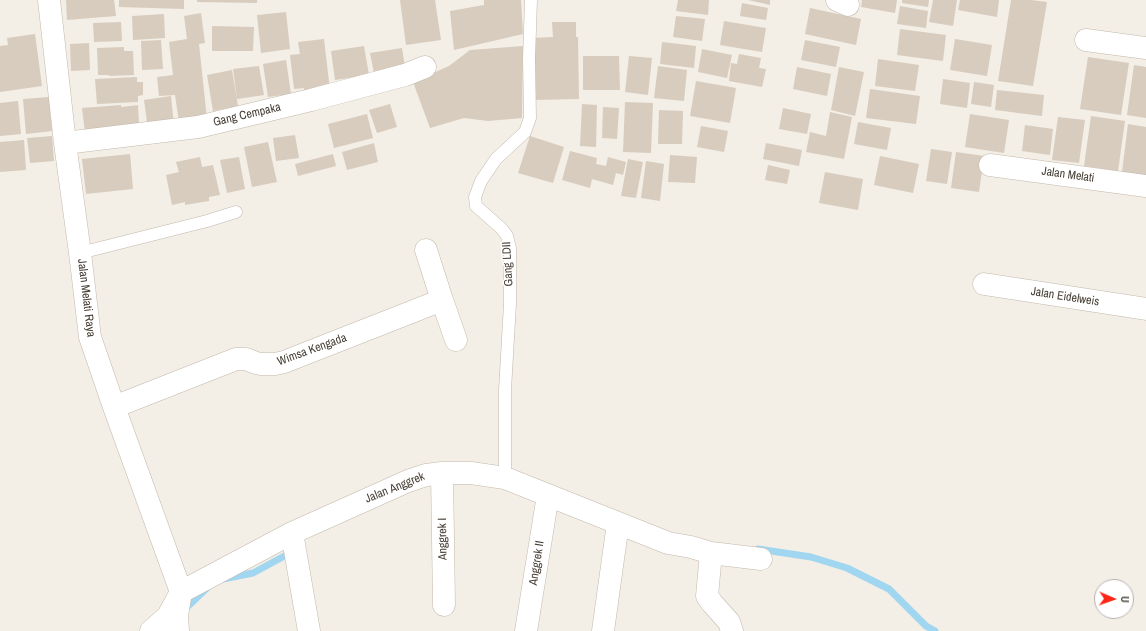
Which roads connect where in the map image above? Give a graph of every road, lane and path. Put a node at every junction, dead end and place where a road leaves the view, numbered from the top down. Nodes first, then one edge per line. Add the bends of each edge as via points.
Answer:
1 (49, 0) edge
2 (531, 0) edge
3 (1086, 40) dead end
4 (1146, 48) edge
5 (426, 67) dead end
6 (65, 143) junction
7 (990, 165) dead end
8 (1146, 186) edge
9 (236, 212) dead end
10 (426, 250) dead end
11 (80, 253) junction
12 (984, 284) dead end
13 (442, 300) junction
14 (1146, 309) edge
15 (456, 340) dead end
16 (114, 407) junction
17 (442, 473) junction
18 (505, 478) junction
19 (548, 495) junction
20 (618, 523) junction
21 (292, 533) junction
22 (711, 553) junction
23 (761, 559) dead end
24 (181, 592) junction
25 (444, 605) dead end
26 (177, 623) edge
27 (151, 631) edge
28 (309, 631) edge
29 (526, 631) edge
30 (603, 631) edge
31 (732, 631) edge

1 - 6 street, Jalan Melati Raya
2 - 18 lane, Gang LDII via 530,118 525,132 496,159 481,181 475,197 476,206 507,236 510,248
3 - 4 street
5 - 6 street, Gang Cempaka via 311,100 198,127
6 - 11 street, Jalan Melati Raya
7 - 8 street, Jalan Melati
9 - 11 lane
10 - 13 street
11 - 16 street, Jalan Melati Raya via 90,337
12 - 14 street, Jalan Eidelweis
13 - 15 street
13 - 16 street, Wimsa Kengada via 284,362 261,364 236,359
16 - 24 street, Jalan Melati Raya
17 - 18 street, Jalan Anggrek
17 - 21 street, Jalan Anggrek via 414,478
17 - 25 street, Anggrek I
18 - 19 street, Jalan Anggrek
19 - 20 street, Jalan Anggrek
19 - 29 street, Anggrek II
20 - 22 street, Jalan Anggrek via 668,543
20 - 30 street
21 - 24 street, Jalan Anggrek
21 - 28 street
22 - 23 street, Jalan Anggrek
22 - 31 street via 708,596 729,622
24 - 26 street
24 - 27 street via 168,616

